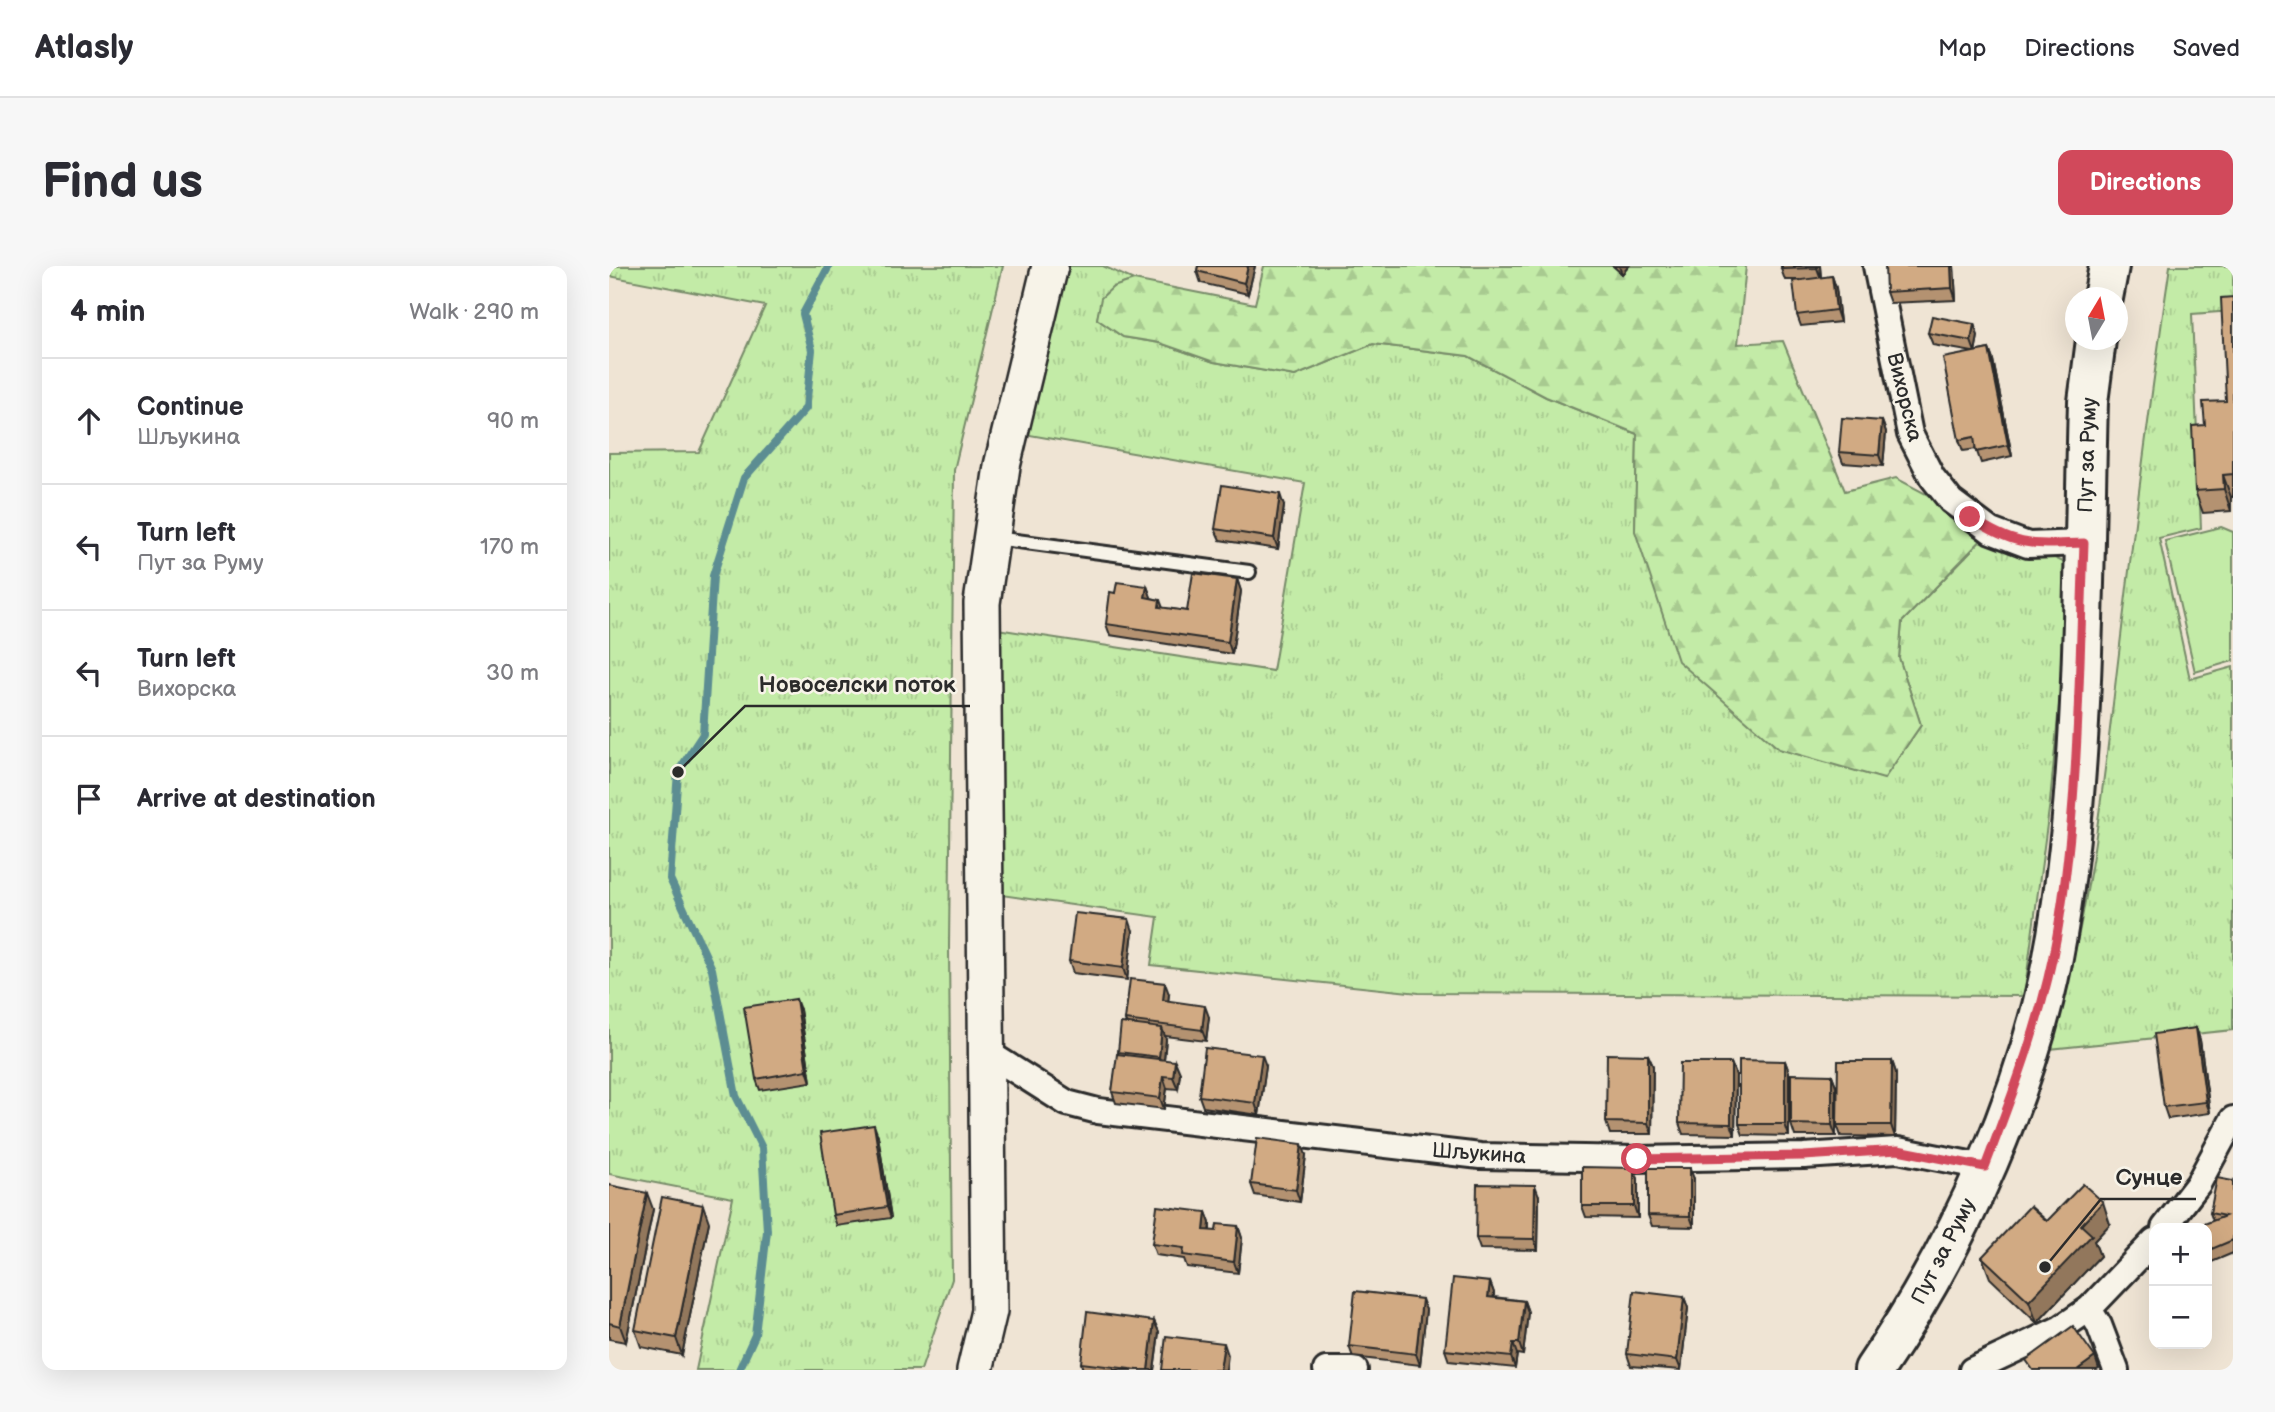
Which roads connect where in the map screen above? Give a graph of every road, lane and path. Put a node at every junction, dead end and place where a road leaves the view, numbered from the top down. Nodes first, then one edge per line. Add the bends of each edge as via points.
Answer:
1 (1050, 266) edge
2 (1875, 266) edge
3 (2109, 266) edge
4 (2105, 287) edge
5 (2095, 350) edge
6 (992, 537) junction
7 (2084, 543) junction
8 (1249, 572) dead end
9 (988, 1053) junction
10 (2233, 1119) edge
11 (1985, 1167) junction
12 (2168, 1223) edge
13 (2149, 1246) edge
14 (2089, 1309) junction
15 (975, 1370) edge
16 (1326, 1370) edge
17 (1355, 1370) edge
18 (1874, 1370) edge
19 (1972, 1370) edge
20 (2116, 1370) edge

1 - 6 main road via 1002,466
2 - 7 street, Вихорска via 1910,434 1951,501 1991,531 2028,545
3 - 4 main road
5 - 7 main road, Пут за Руму via 2088,402
6 - 8 lane
6 - 9 main road via 982,603
7 - 11 main road, Пут за Руму via 2073,790 2057,935 2025,1057
9 - 11 street, Шљукина via 1067,1103 1098,1111 1480,1156 1651,1159 1898,1150
9 - 15 main road via 989,1311
10 - 12 street via 2198,1184
11 - 18 main road, Пут за Руму via 1933,1276
13 - 14 street
14 - 19 street via 2061,1328
14 - 20 street
16 - 17 street

